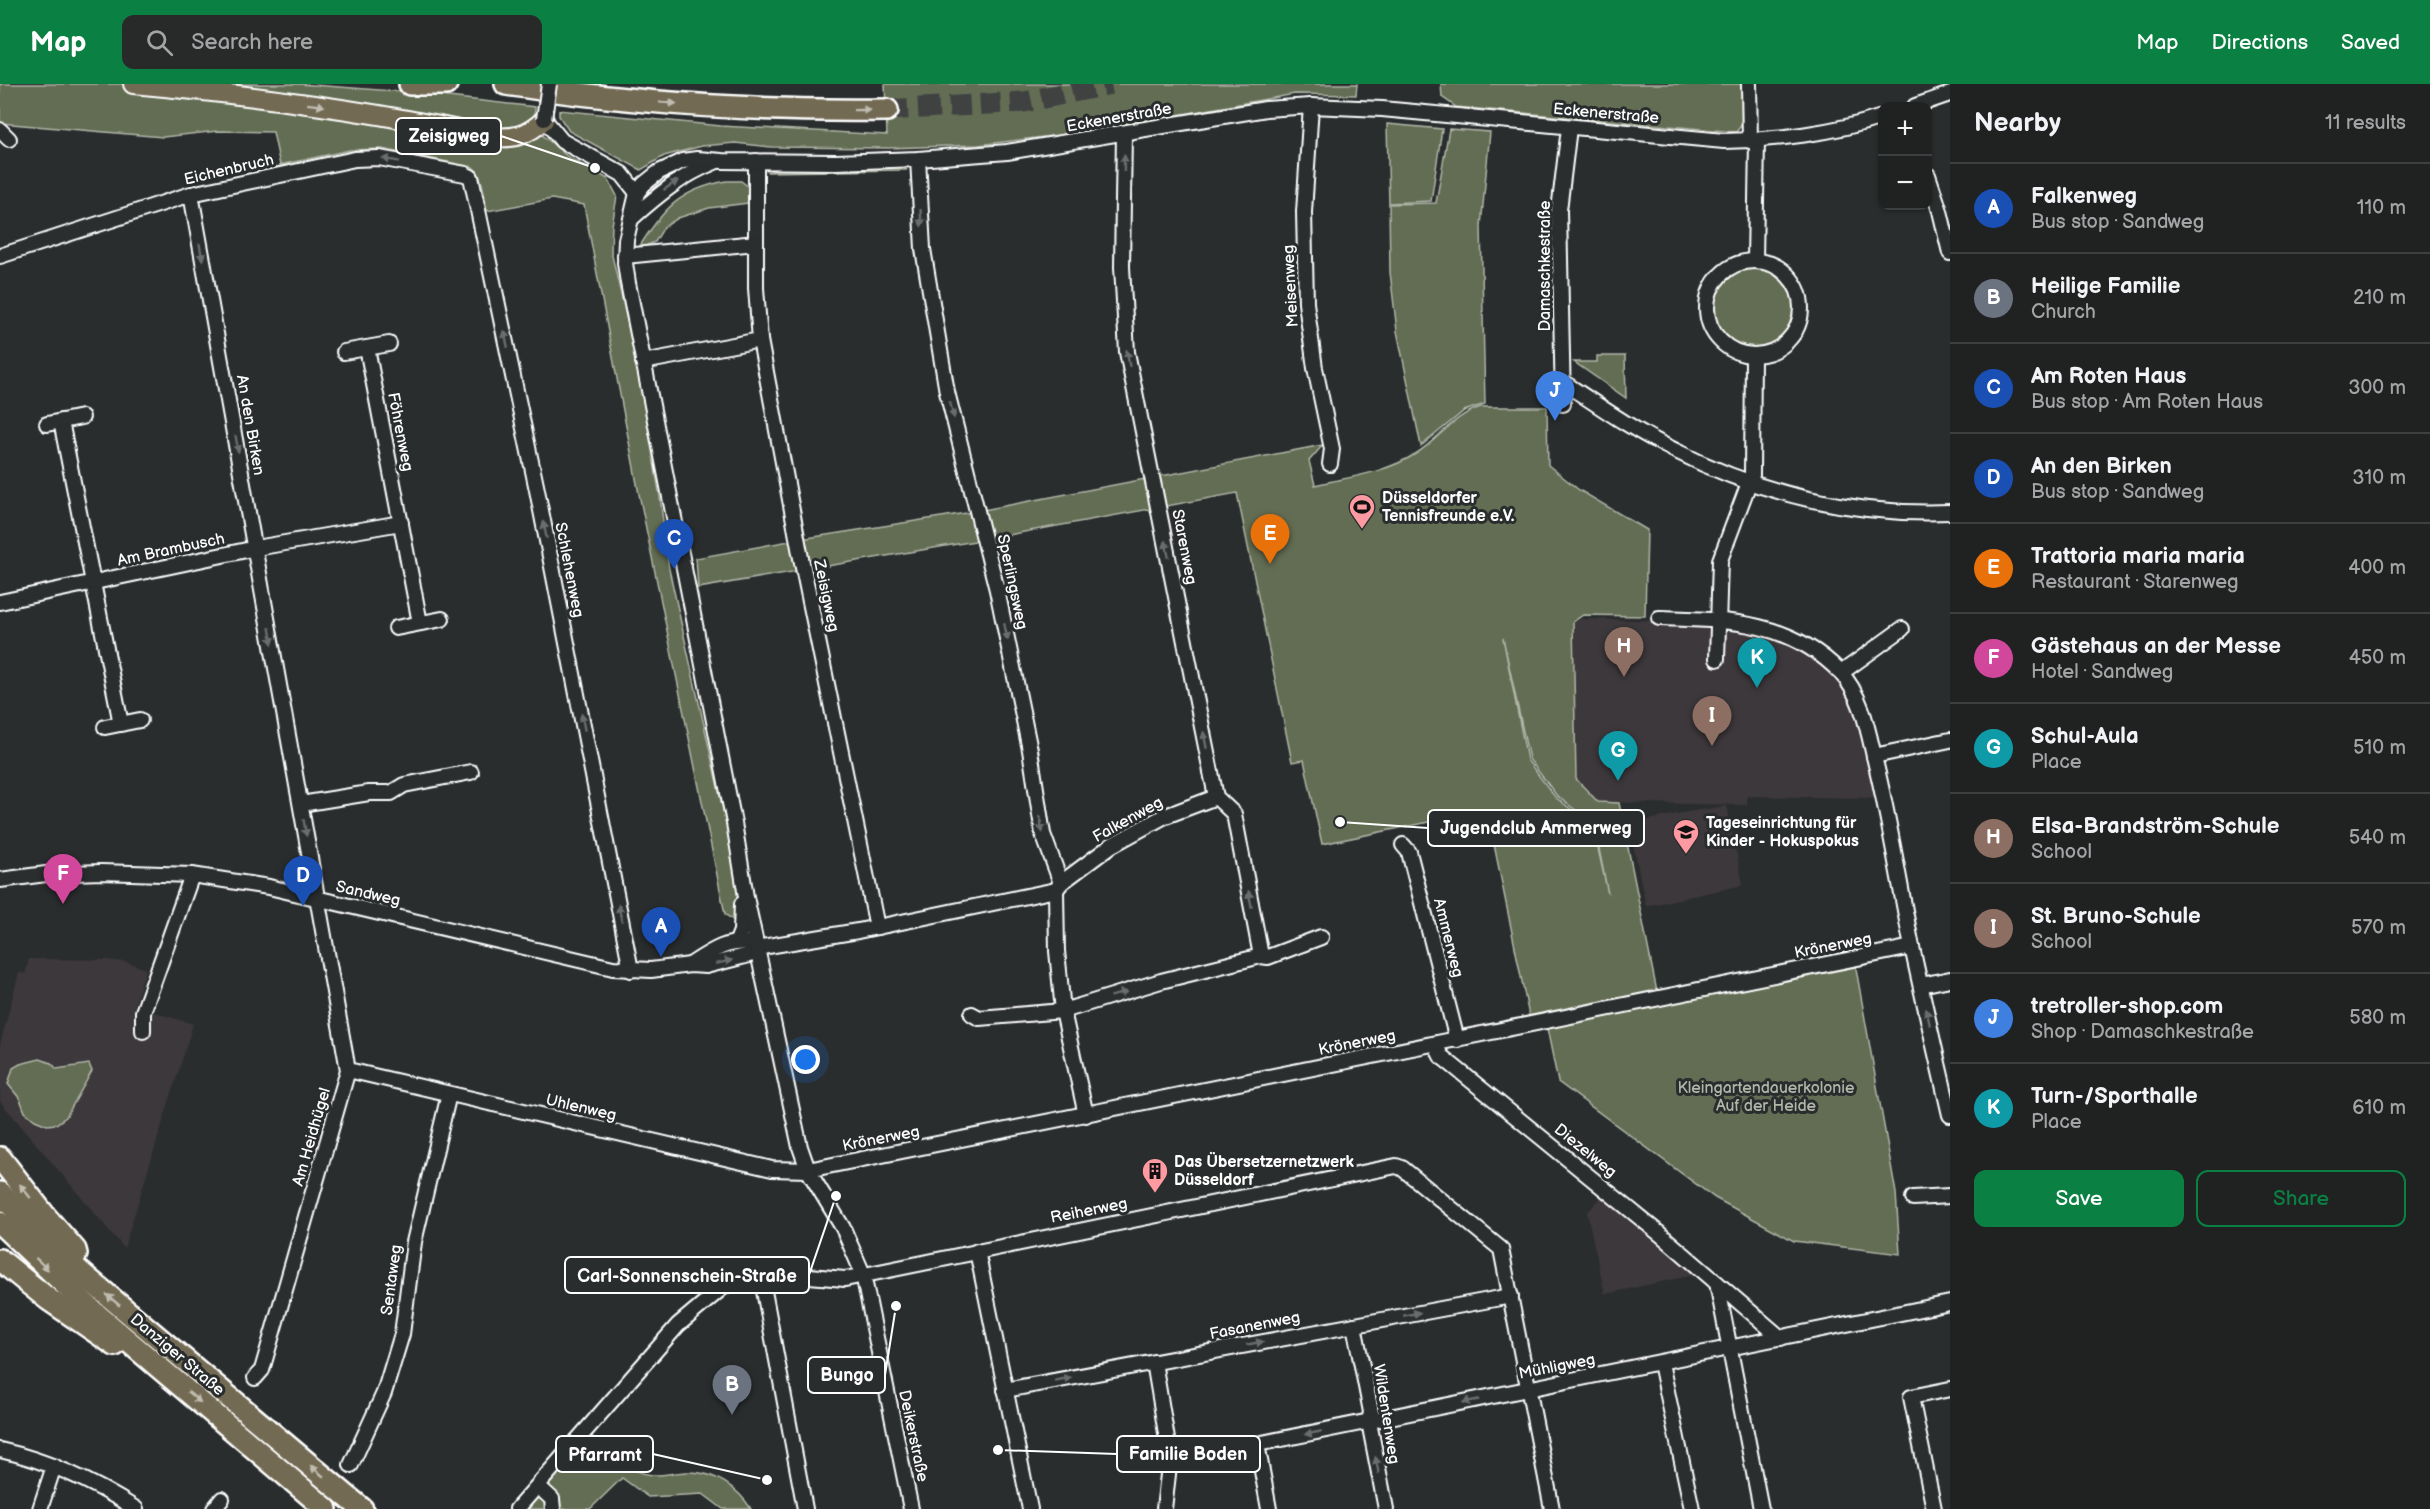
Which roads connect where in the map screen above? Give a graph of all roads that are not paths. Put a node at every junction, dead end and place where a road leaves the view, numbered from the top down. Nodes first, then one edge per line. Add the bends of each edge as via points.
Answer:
1 (132, 84) edge
2 (410, 84) edge
3 (446, 84) edge
4 (506, 84) edge
5 (549, 84) edge
6 (1749, 84) edge
7 (1950, 94) edge
8 (1927, 102) edge
9 (1311, 106) junction
10 (887, 110) tunnel mouth
11 (1878, 118) edge
12 (544, 119) junction
13 (1569, 128) junction
14 (1124, 134) junction
15 (1754, 140) junction
16 (918, 159) junction
17 (718, 161) junction
18 (756, 161) junction
19 (471, 177) joint
20 (1932, 187) edge
21 (637, 193) junction
22 (191, 195) junction
23 (631, 219) junction
24 (756, 243) junction
25 (1950, 253) edge
26 (0, 256) edge
27 (625, 256) junction
28 (1755, 261) junction
29 (760, 340) junction
30 (389, 344) dead end
31 (367, 348) junction
32 (344, 352) dead end
33 (1753, 356) junction
34 (643, 362) junction
35 (1563, 382) junction
36 (1563, 404) dead end
37 (82, 417) dead end
38 (1330, 464) dead end
39 (1748, 482) junction
40 (1950, 512) edge
41 (401, 523) junction
42 (256, 548) junction
43 (93, 583) junction
44 (0, 602) edge
45 (1659, 618) dead end
46 (442, 619) dead end
47 (1718, 619) junction
48 (420, 623) junction
49 (396, 628) dead end
50 (1902, 629) dead end
51 (1718, 659) dead end
52 (1841, 672) junction
53 (140, 720) dead end
54 (121, 724) junction
55 (105, 727) dead end
56 (1950, 740) edge
57 (1874, 756) junction
58 (471, 772) dead end
59 (1216, 797) junction
60 (301, 804) junction
61 (1403, 845) dead end
62 (192, 874) junction
63 (0, 880) edge
64 (1058, 887) junction
65 (746, 897) junction
66 (317, 898) junction
67 (877, 927) junction
68 (1321, 937) dead end
69 (737, 941) junction
70 (1912, 947) junction
71 (756, 948) junction
72 (1261, 956) junction
73 (690, 965) junction
74 (631, 970) junction
75 (1950, 979) edge
76 (1921, 984) junction
77 (1063, 1011) junction
78 (972, 1014) dead end
79 (143, 1031) dead end
80 (1457, 1040) junction
81 (1435, 1044) junction
82 (348, 1070) junction
83 (449, 1094) junction
84 (1086, 1115) junction
85 (1950, 1115) edge
86 (0, 1158) edge
87 (808, 1170) junction
88 (0, 1192) edge
89 (1950, 1196) edge
90 (1913, 1198) dead end
91 (0, 1223) edge
92 (977, 1251) junction
93 (0, 1260) edge
94 (80, 1272) junction
95 (863, 1274) junction
96 (761, 1275) junction
97 (1717, 1283) junction
98 (1511, 1296) junction
99 (1950, 1303) edge
100 (1354, 1325) junction
101 (1781, 1338) junction
102 (1729, 1349) junction
103 (149, 1360) junction
104 (1154, 1362) junction
105 (1661, 1363) junction
106 (255, 1378) dead end
107 (1950, 1389) edge
108 (1005, 1390) junction
109 (1528, 1390) junction
110 (1369, 1422) junction
111 (1257, 1444) junction
112 (0, 1450) edge
113 (1170, 1457) junction
114 (351, 1465) dead end
115 (54, 1466) junction
116 (538, 1487) junction
117 (40, 1509) edge
118 (136, 1509) edge
119 (326, 1509) edge
120 (362, 1509) edge
121 (518, 1509) edge
122 (553, 1509) edge
123 (805, 1509) edge
124 (911, 1509) edge
125 (1029, 1509) edge
126 (1164, 1509) edge
127 (1269, 1509) edge
128 (1386, 1509) edge
129 (1552, 1509) edge
130 (1692, 1509) edge
131 (1761, 1509) edge
132 (1934, 1509) edge

1 -> 12 main road via 362,111 508,139 520,137
2 - 3 highway
4 -> 10 highway via 713,106
5 - 12 street, bridge
6 - 15 street
7 - 8 street
9 - 13 street, Eckenerstraße via 1382,109
9 - 14 street, Eckenerstraße
9 - 38 street, Meisenweg via 1305,213 1306,303 1332,448
11 - 15 street, Eckenerstraße via 1847,127
12 - 21 street via 562,141 622,174
13 - 15 street, Eckenerstraße
13 - 35 street, Damaschkestraße via 1559,210
14 - 16 street, Eckenerstraße via 1007,152
59 -> 14 street, Starenweg via 1127,352 1122,267
15 - 28 street
16 - 18 street, Eckenerstraße
16 -> 64 street, Sperlingsweg via 923,249 947,392 997,590 1043,834
17 - 18 street, Eckenerstraße
17 - 21 street, Eckenerstraße via 698,159 672,165 650,178
23 -> 17 street, Eckenerstraße via 662,190 692,171
18 - 24 street, Zeisigweg
19 -> 22 street, Eichenbruch via 379,158 333,163
74 -> 19 street, Schlehenweg
20 - 25 street
21 - 23 street, Deikerstraße
22 - 26 street, Eichenbruch
22 -> 42 street, An den Birken
23 - 27 street, Deikerstraße
24 - 27 street
24 - 29 street, Zeisigweg
27 - 34 street, Deikerstraße
28 - 33 street via 1740,263 1716,279 1707,307 1708,322 1725,346
28 - 33 street via 1781,268 1791,278 1802,302 1802,316 1790,340 1773,352
29 - 34 street
29 - 67 street, Zeisigweg
30 - 31 street
31 - 32 street
31 - 41 street, Föhrenweg
33 - 39 street via 1752,475
34 - 65 street, Deikerstraße
35 - 36 street, Damaschkestraße
35 - 39 street via 1657,441
37 - 43 street via 54,423
39 - 40 street via 1849,507
39 - 47 street via 1720,560
41 - 42 street
41 - 48 street, Föhrenweg
42 - 43 street, Am Brambusch
42 -> 60 street, An den Birken
43 - 44 street, Am Brambusch
43 - 54 street
45 - 47 street
46 - 48 street
47 - 51 street
47 - 52 street via 1765,628 1799,640
48 - 49 street
50 - 52 street
52 - 57 street via 1860,706
53 - 54 street
54 - 55 street
56 - 57 street
57 - 70 street
58 - 60 street via 404,785 391,793
59 - 64 street, Falkenweg via 1163,817 1112,844
72 -> 59 street, Starenweg via 1234,814
60 -> 66 street, An den Birken
61 - 80 street, Ammerweg via 1409,852
62 - 63 street, Sandweg via 101,872
62 - 66 street, Sandweg
62 - 79 street via 143,1012
64 - 67 street, Falkenweg
64 - 77 street, Sperlingsweg via 1057,951
65 - 69 street via 741,906
65 - 71 street, Deikerstraße
66 - 74 street, Sandweg
66 - 82 street, Am Heidhügel
67 - 71 street, Falkenweg
68 - 72 street via 1269,957
69 - 71 street
69 - 73 street, Sandweg
70 - 76 street
70 - 80 street, Krönerweg
73 -> 71 street, Sandweg via 706,966
71 - 87 street, Deikerstraße
77 -> 72 street
73 - 74 street, Sandweg
75 - 76 street
85 -> 76 street
77 - 78 street via 979,1018
77 - 84 street, Sperlingsweg
80 - 81 street, Krönerweg
81 - 84 street, Krönerweg
81 - 97 street, Diezelweg via 1441,1056
82 - 83 street, Uhlenweg
82 - 106 street, Am Heidhügel via 262,1370
83 - 87 street, Uhlenweg via 772,1169
83 - 114 street, Sentaweg via 414,1242 402,1334 384,1394
84 - 87 street, Krönerweg
94 -> 86 highway via 75,1250
87 - 95 street, Deikerstraße via 843,1228
88 - 94 highway, Danziger Straße
89 - 90 street
91 -> 103 highway, Danziger Straße
92 - 95 street, Reiherweg
92 - 98 street, Reiherweg via 1396,1167 1500,1248
92 - 108 street
93 - 103 highway via 84,1325 125,1352
120 -> 94 highway, Danziger Straße
95 - 96 street, Reiherweg via 845,1279
95 - 124 street, Deikerstraße
96 - 116 street, Reiherweg via 728,1284 684,1320
96 - 123 street
97 - 101 street, Diezelweg
97 - 102 street
100 -> 98 street, Fasanenweg
98 - 109 street
99 - 101 street, Mühligweg
104 -> 100 street, Fasanenweg
100 - 110 street, Wildentenweg via 1371,1412
101 - 102 street, Mühligweg
102 - 105 street, Mühligweg
102 - 131 street
103 -> 119 highway, Danziger Straße
108 -> 104 street, Fasanenweg
104 - 113 street
105 - 109 street, Mühligweg
105 - 130 street
107 - 132 street via 1911,1396
108 - 125 street
109 -> 110 street, Mühligweg
109 - 129 street
110 -> 111 street, Mühligweg
128 -> 110 street, Wildentenweg
111 - 113 street, Mühligweg
111 - 127 street
112 - 115 street
113 - 126 street
115 - 117 street
115 - 118 street via 88,1480
116 - 121 street, Reiherweg
116 - 122 street via 549,1495

